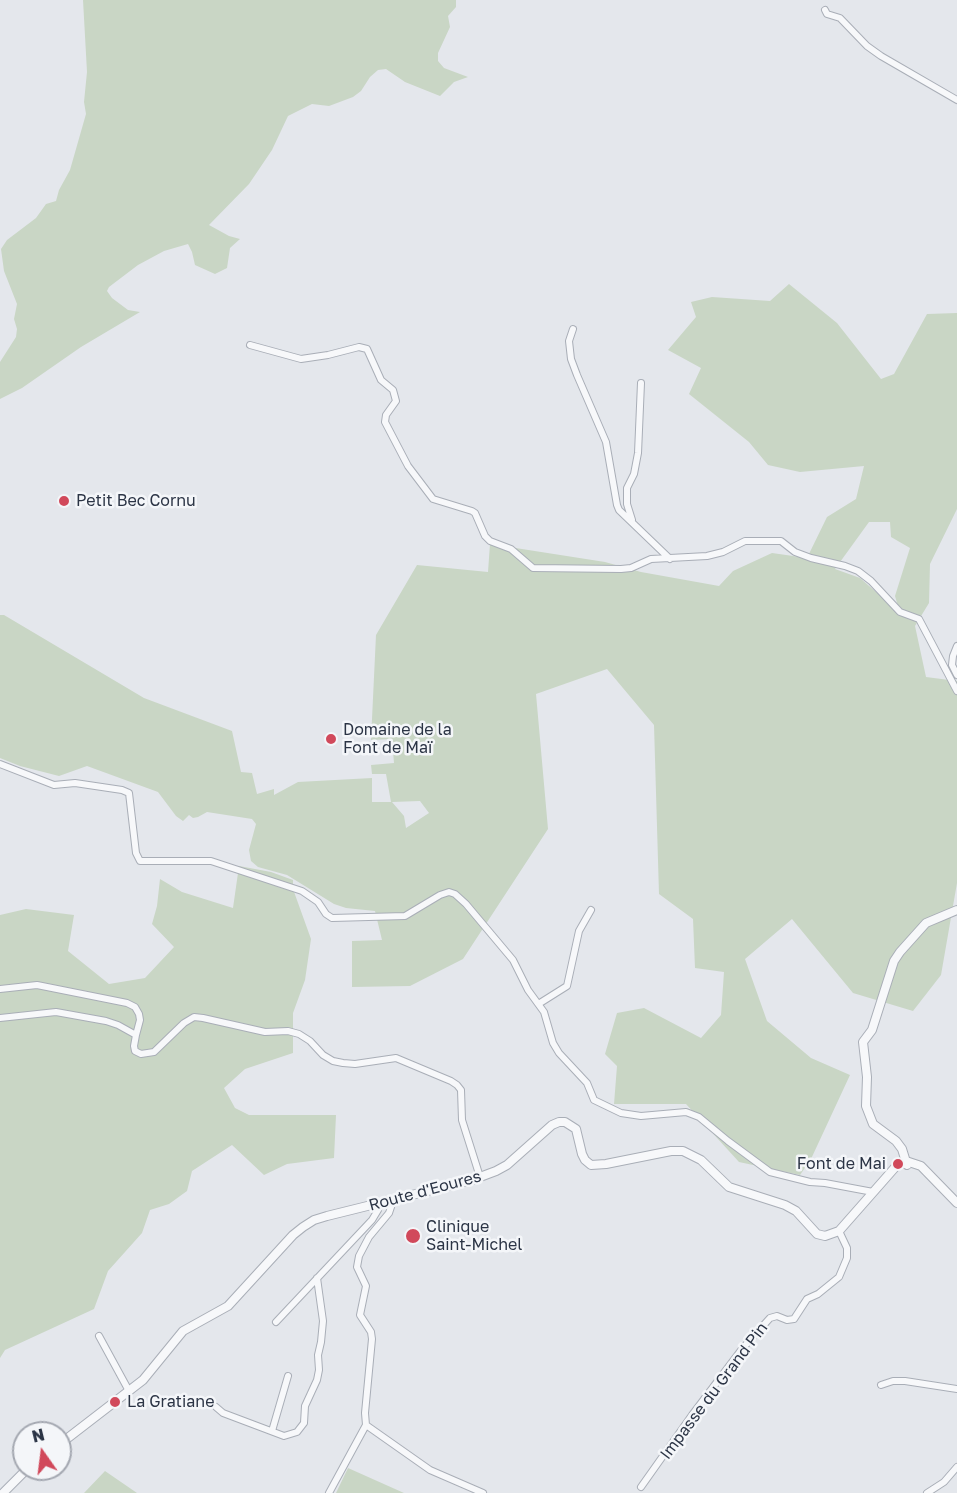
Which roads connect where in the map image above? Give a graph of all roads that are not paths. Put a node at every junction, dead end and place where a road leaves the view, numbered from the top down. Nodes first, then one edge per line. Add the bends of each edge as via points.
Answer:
1 (825, 10) dead end
2 (957, 100) edge
3 (573, 329) dead end
4 (250, 345) dead end
5 (641, 383) dead end
6 (632, 521) junction
7 (670, 558) junction
8 (957, 646) edge
9 (957, 675) edge
10 (957, 691) edge
11 (0, 764) edge
12 (591, 910) dead end
13 (957, 910) edge
14 (0, 989) edge
15 (540, 1004) junction
16 (0, 1018) edge
17 (136, 1035) junction
18 (907, 1164) junction
19 (480, 1177) junction
20 (873, 1192) junction
21 (393, 1201) junction
22 (957, 1203) edge
23 (379, 1204) junction
24 (369, 1206) junction
25 (372, 1220) junction
26 (839, 1231) junction
27 (317, 1278) junction
28 (276, 1322) dead end
29 (99, 1336) dead end
30 (288, 1376) dead end
31 (881, 1385) dead end
32 (957, 1389) edge
33 (129, 1391) junction
34 (216, 1407) dead end
35 (366, 1425) junction
36 (272, 1431) junction
37 (72, 1435) edge
38 (957, 1467) edge
39 (15, 1481) edge
40 (641, 1486) dead end
41 (3, 1493) edge
42 (329, 1493) edge
43 (483, 1493) edge
44 (927, 1493) edge

1 - 2 street via 840,18 881,56
3 - 6 street via 569,341 571,359 606,442 617,505
4 - 7 street via 301,359 359,347 367,349 381,380 393,390 396,400 385,422 408,466 433,499 472,511 490,541 511,549 533,568 621,569 651,559
5 - 6 street via 638,453 627,488
6 - 7 street
7 - 10 street via 707,556 745,541 781,541 795,552 845,566 871,581 900,612 919,619
8 - 9 street via 952,665
11 - 15 street via 54,785 75,783 129,793 140,861 211,861 302,891 332,918 405,916 440,895 455,894 513,960
12 - 15 street via 579,931 567,986
13 - 18 street via 926,922 900,952 864,1042 866,1106 873,1124 896,1141
14 - 17 street via 37,985 128,1003 139,1014
15 - 20 street via 559,1053 587,1083 594,1100 608,1108 640,1116 686,1112 699,1117 770,1172
16 - 17 street via 56,1012 106,1021
17 - 19 street via 135,1051 147,1054 191,1018 203,1018 246,1029 299,1034 333,1061 355,1064 396,1058 451,1080 461,1090 462,1120
18 - 20 street
18 - 22 street via 930,1176
19 - 21 street, Route d'Eoures
19 - 26 street, Route d'Eoures via 507,1165 552,1125 565,1122 576,1129 582,1154 591,1165 683,1151 701,1160 729,1186 796,1211 817,1234 825,1236
20 - 26 street
21 - 23 street, Route d'Eoures
21 - 35 street via 389,1213 369,1237 357,1267 366,1286 360,1316 372,1339
23 - 24 street, Route d'Eoures
23 - 25 street
24 - 25 street
24 - 33 street, Route d'Eoures via 314,1220 303,1227 228,1306 183,1330 143,1380
25 - 27 street
26 - 40 street, Impasse du Grand Pin via 847,1258 839,1277 807,1299 794,1319 770,1318 742,1349
27 - 28 street
27 - 36 street via 323,1321 317,1380 308,1396 304,1423 297,1432 284,1436
29 - 33 street
30 - 36 street
31 - 32 street via 905,1381
33 - 37 street, Route d'Eoures
34 - 36 street
35 - 42 street
35 - 43 street via 430,1470
38 - 44 street
39 - 41 street

